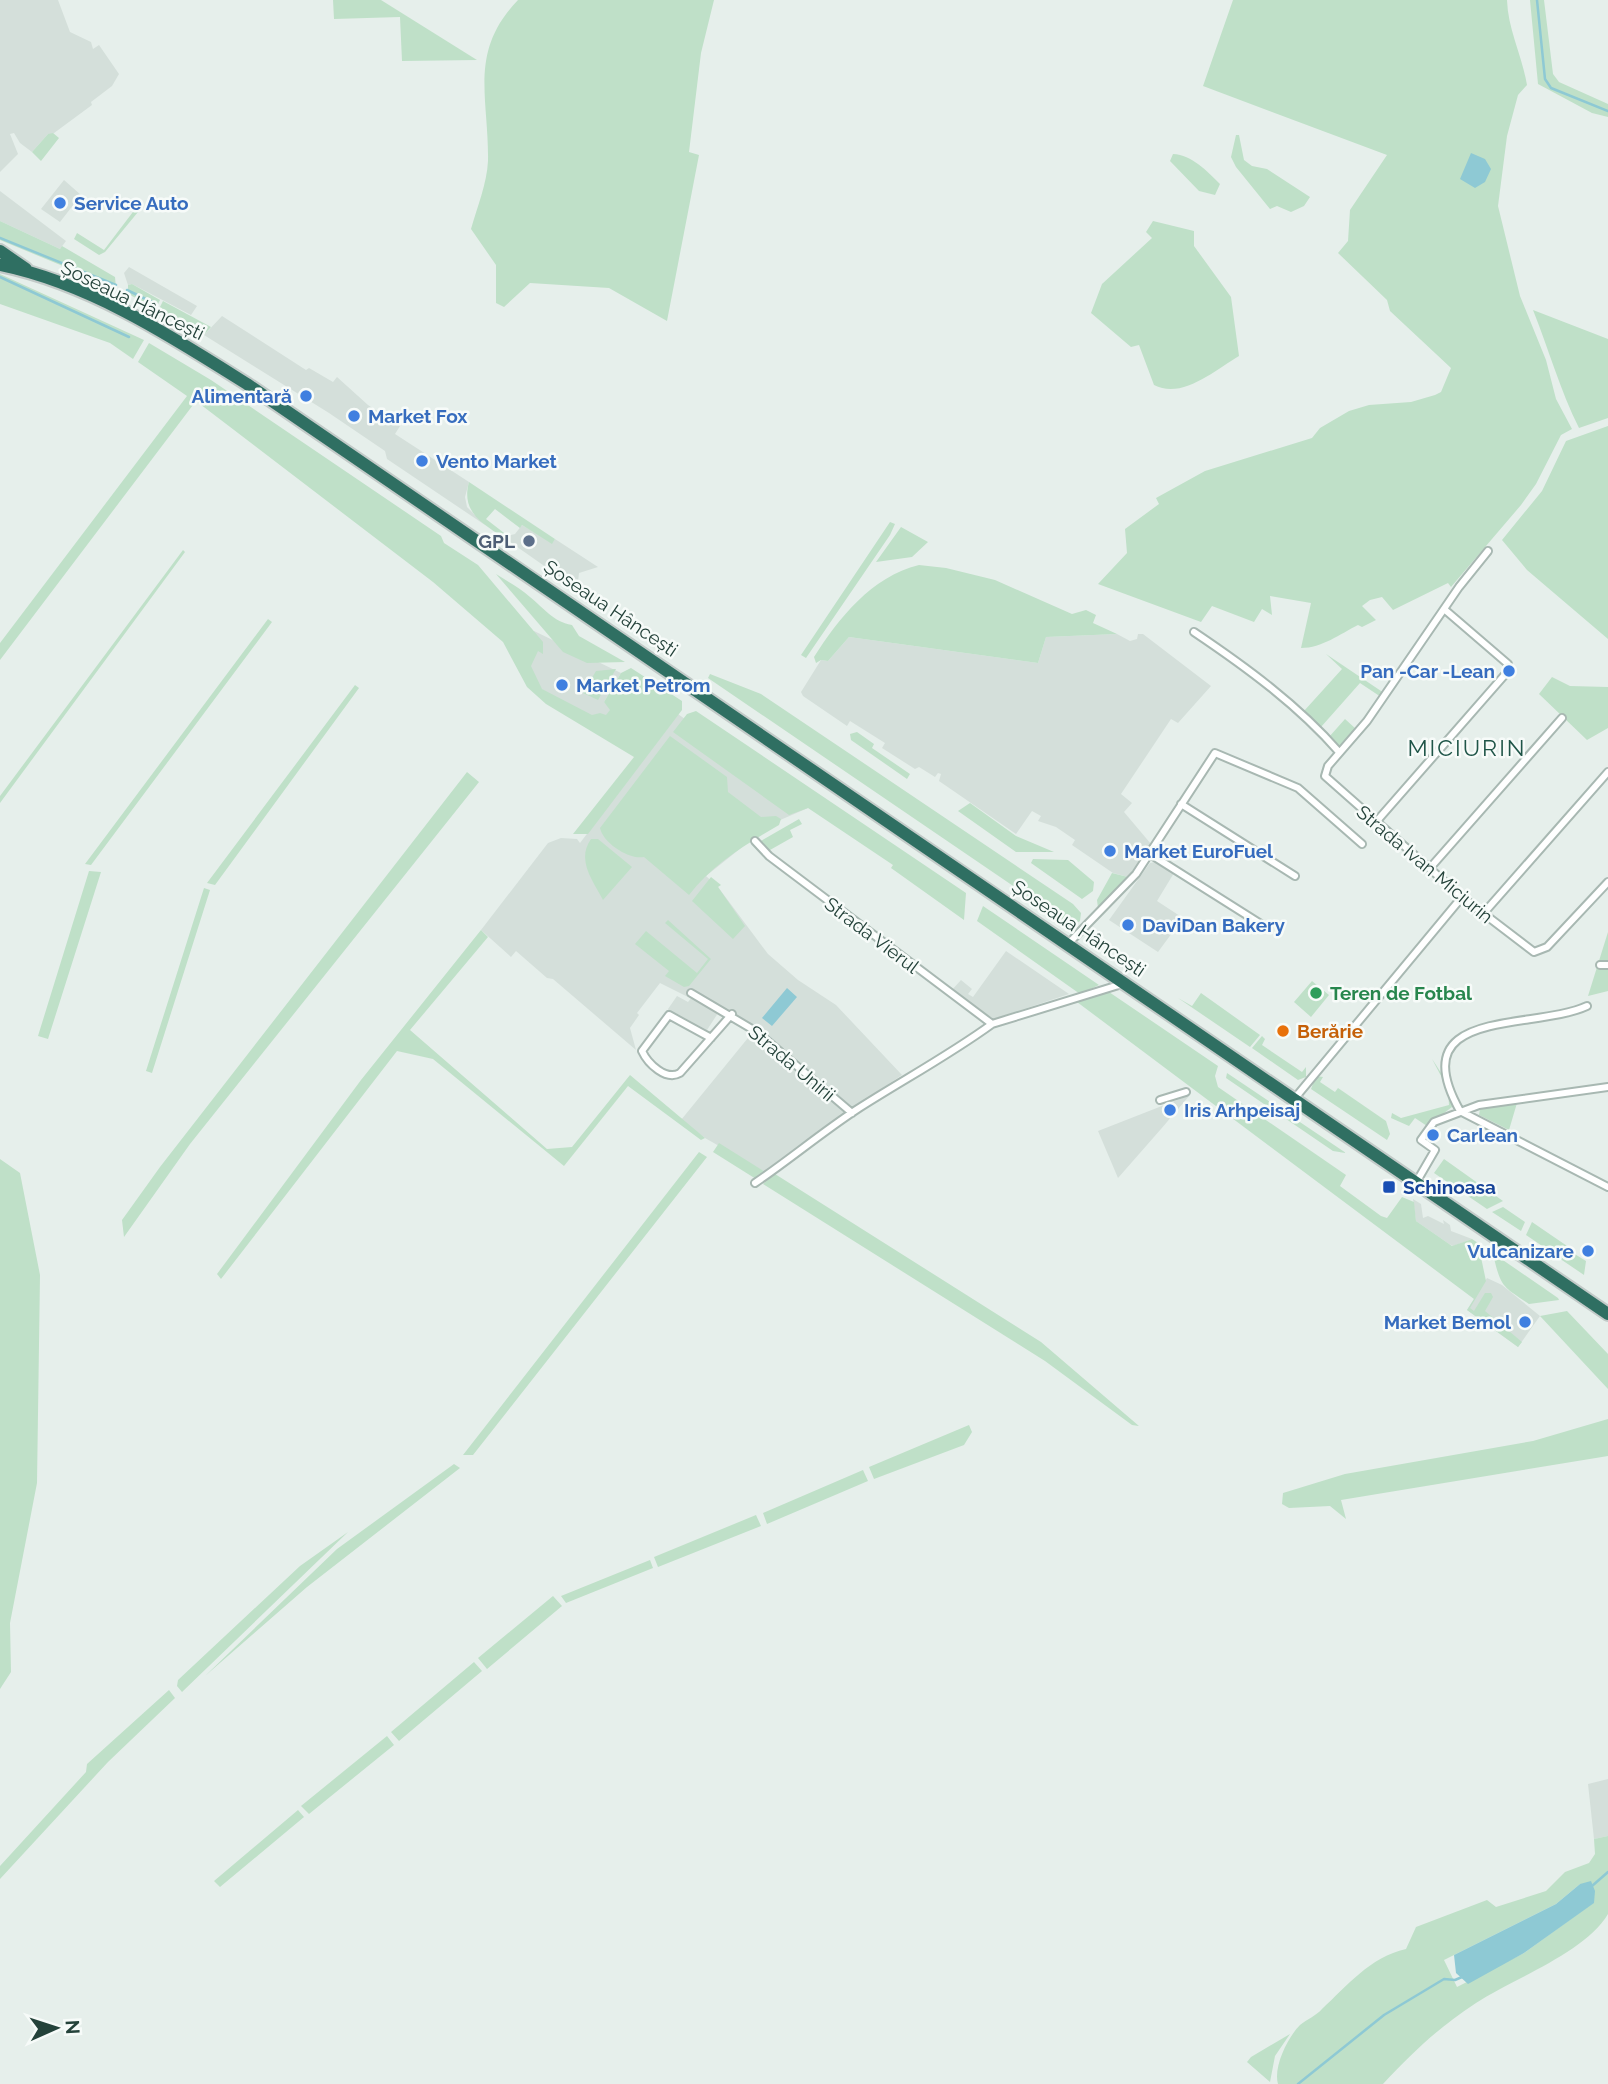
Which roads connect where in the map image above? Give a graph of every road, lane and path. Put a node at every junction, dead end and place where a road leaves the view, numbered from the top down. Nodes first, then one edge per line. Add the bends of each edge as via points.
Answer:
1 (0, 251) edge
2 (0, 265) edge
3 (29, 271) junction
4 (1488, 551) dead end
5 (1444, 609) junction
6 (1194, 632) dead end
7 (1562, 718) dead end
8 (1339, 752) junction
9 (1608, 772) edge
10 (1181, 804) junction
11 (1377, 822) junction
12 (755, 841) dead end
13 (1362, 844) dead end
14 (1150, 854) junction
15 (1430, 867) junction
16 (1295, 876) dead end
17 (1608, 882) edge
18 (1462, 897) junction
19 (1483, 914) junction
20 (1264, 926) dead end
21 (1068, 944) junction
22 (1126, 983) junction
23 (691, 993) dead end
24 (1587, 1006) dead end
25 (732, 1014) junction
26 (992, 1024) junction
27 (711, 1038) junction
28 (1608, 1087) edge
29 (1599, 1088) junction
30 (1186, 1092) dead end
31 (1608, 1096) edge
32 (1295, 1098) junction
33 (1160, 1100) dead end
34 (1460, 1111) junction
35 (852, 1113) junction
36 (1417, 1181) junction
37 (755, 1183) dead end
38 (1608, 1187) edge
39 (1608, 1314) edge

1 - 3 highway, Șoseaua Hâncești
2 - 3 highway, Șoseaua Hâncești
3 - 21 highway, Șoseaua Hâncești via 149,324 247,384
4 - 5 street
5 - 8 street via 1367,722
5 - 11 street via 1508,667 1507,673
6 - 8 street via 1249,669
7 - 15 street
8 - 11 street, Strada Ivan Miciurin via 1325,774
9 - 19 street
10 - 13 street via 1215,753 1298,788
10 - 14 street
10 - 16 street
11 - 15 street, Strada Ivan Miciurin
12 - 26 street, Strada Vierul
14 - 20 street
14 - 21 street via 1123,889
15 - 18 street, Strada Ivan Miciurin
17 - 19 street, Strada Ivan Miciurin via 1538,951 1530,950
18 - 19 street, Strada Ivan Miciurin
18 - 32 street
21 - 22 highway, Șoseaua Hâncești
22 - 26 street
22 - 32 highway, Șoseaua Hâncești
23 - 25 street, Strada Unirii
24 - 34 street via 1570,1013 1486,1026 1457,1043 1443,1063
25 - 27 street, Strada Unirii
25 - 35 street, Strada Unirii
26 - 35 street
27 - 27 street, Strada Unirii via 671,1077 642,1051 670,1015
28 - 29 street
29 - 31 street
29 - 34 street
30 - 33 street
32 - 36 highway, Șoseaua Hâncești
34 - 36 street via 1434,1122 1421,1140 1435,1150
34 - 38 street
35 - 37 street
36 - 39 highway, Șoseaua Hâncești

